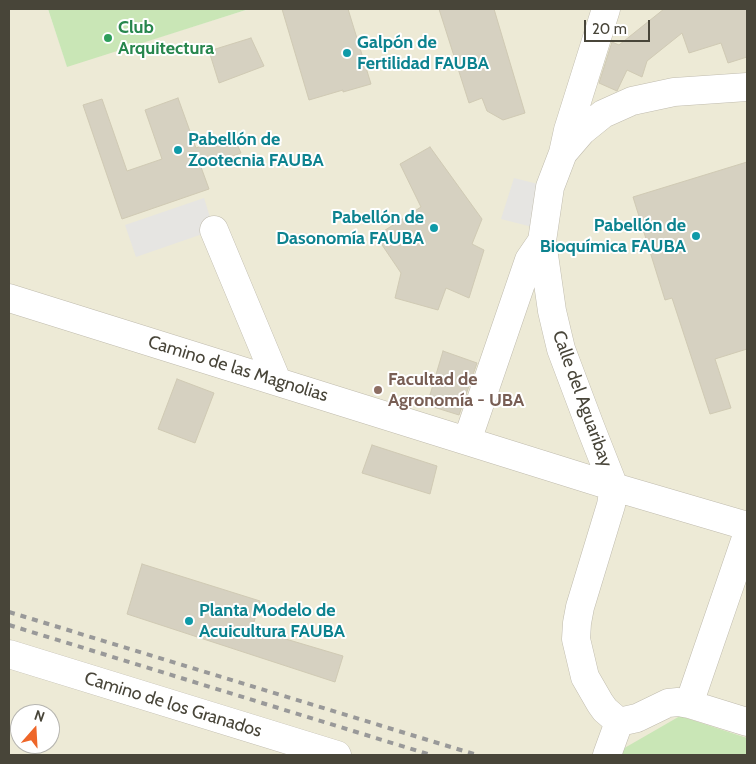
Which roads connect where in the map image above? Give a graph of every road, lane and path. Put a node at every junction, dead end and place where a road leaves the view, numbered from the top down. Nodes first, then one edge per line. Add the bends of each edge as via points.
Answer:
1 (606, 9) edge
2 (747, 87) edge
3 (563, 153) junction
4 (214, 230) dead end
5 (542, 241) junction
6 (9, 298) edge
7 (277, 382) junction
8 (467, 440) junction
9 (614, 487) junction
10 (747, 526) edge
11 (747, 534) edge
12 (9, 654) edge
13 (689, 704) junction
14 (618, 722) junction
15 (747, 722) edge
16 (337, 755) edge
17 (608, 755) edge

1 - 3 lane, Calle del Aguaribay
2 - 3 lane via 674,92 632,101 603,114
3 - 5 lane, Calle del Aguaribay via 550,188
4 - 7 lane
5 - 8 lane via 529,260
5 - 9 lane, Calle del Aguaribay via 561,349
6 - 7 lane, Camino de las Magnolias
7 - 8 lane, Camino de las Magnolias
8 - 9 lane, Camino de las Magnolias
9 - 10 lane, Camino de las Magnolias
9 - 14 lane, Calle del Aguaribay via 580,607 576,639 585,676 605,710
11 - 13 lane
12 - 16 lane, Camino de los Granados
13 - 14 lane via 668,703 637,718
13 - 15 lane
14 - 17 lane

